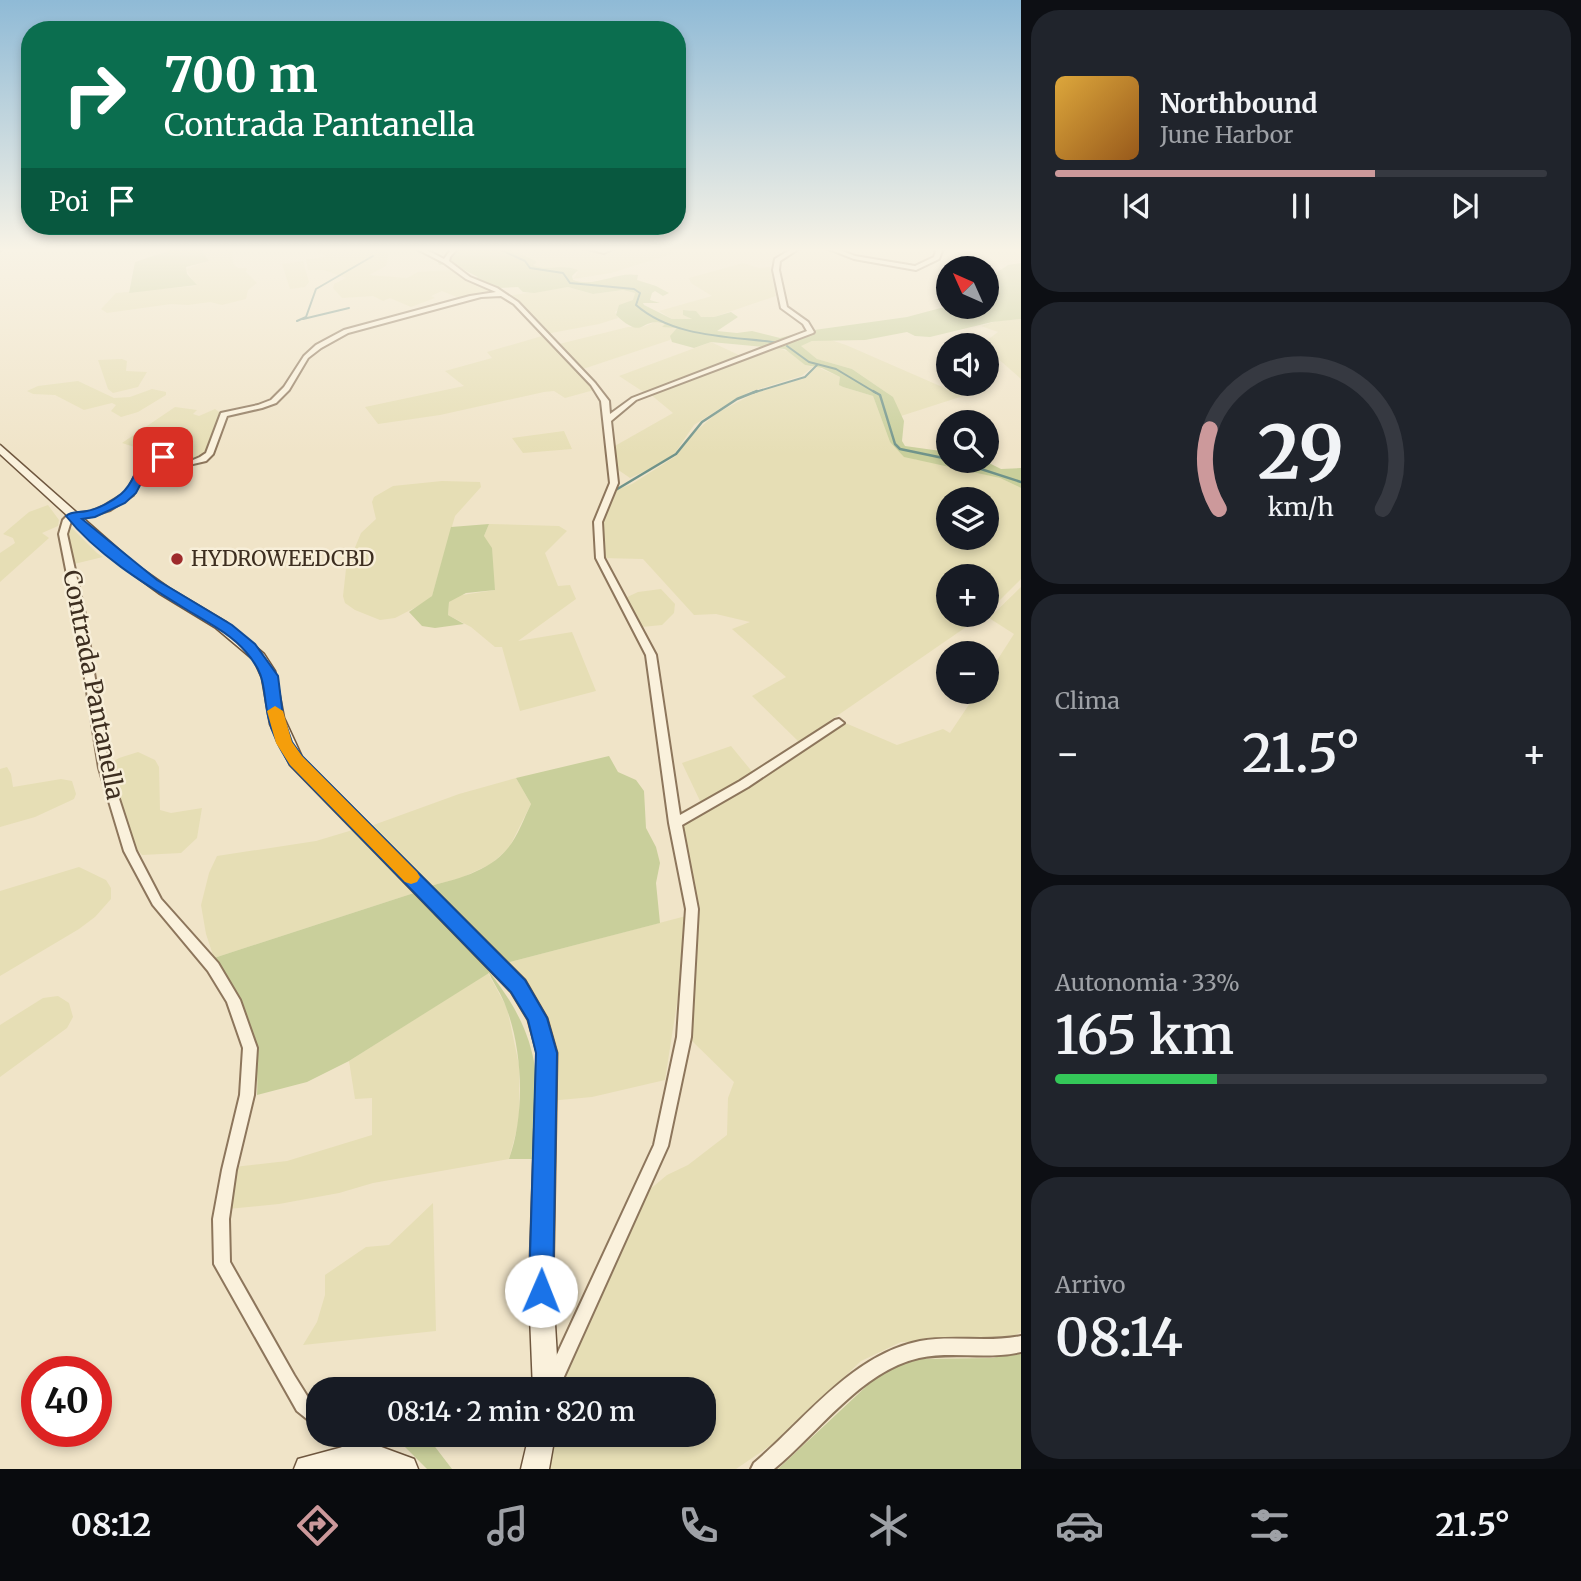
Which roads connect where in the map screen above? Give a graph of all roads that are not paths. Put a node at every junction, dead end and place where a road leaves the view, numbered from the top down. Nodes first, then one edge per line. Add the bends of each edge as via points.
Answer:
1 (399, 317) edge
2 (529, 317) edge
3 (795, 317) edge
4 (607, 420) junction
5 (0, 447) edge
6 (72, 516) junction
7 (839, 723) dead end
8 (675, 823) junction
9 (1021, 1344) edge
10 (546, 1377) edge
11 (553, 1377) edge
12 (306, 1407) edge
13 (356, 1447) edge
14 (540, 1447) edge
15 (365, 1454) junction
16 (308, 1469) edge
17 (404, 1469) edge
18 (535, 1469) edge
19 (760, 1469) edge

1 - 6 street via 336,335 304,358 280,397 224,415 203,459 152,459 121,500 91,514
2 - 4 street via 593,384 605,401
3 - 4 street via 811,332 634,399
4 - 8 street via 614,483 598,522 600,558 652,655
5 - 6 street, Contrada Pantanella
6 - 10 street, Contrada Pantanella via 152,582 250,647 270,676 284,743 296,761 518,986 537,1018 547,1053 541,1291
6 - 12 street, Contrada Pantanella via 64,534 104,768 130,851 157,902 213,967 233,1000 250,1048 247,1095 221,1219 222,1264
7 - 8 street
8 - 11 street via 692,909 684,1037 661,1146
9 - 19 street via 920,1349 891,1358 864,1376
13 - 15 street
14 - 18 street
15 - 16 street
15 - 17 street

